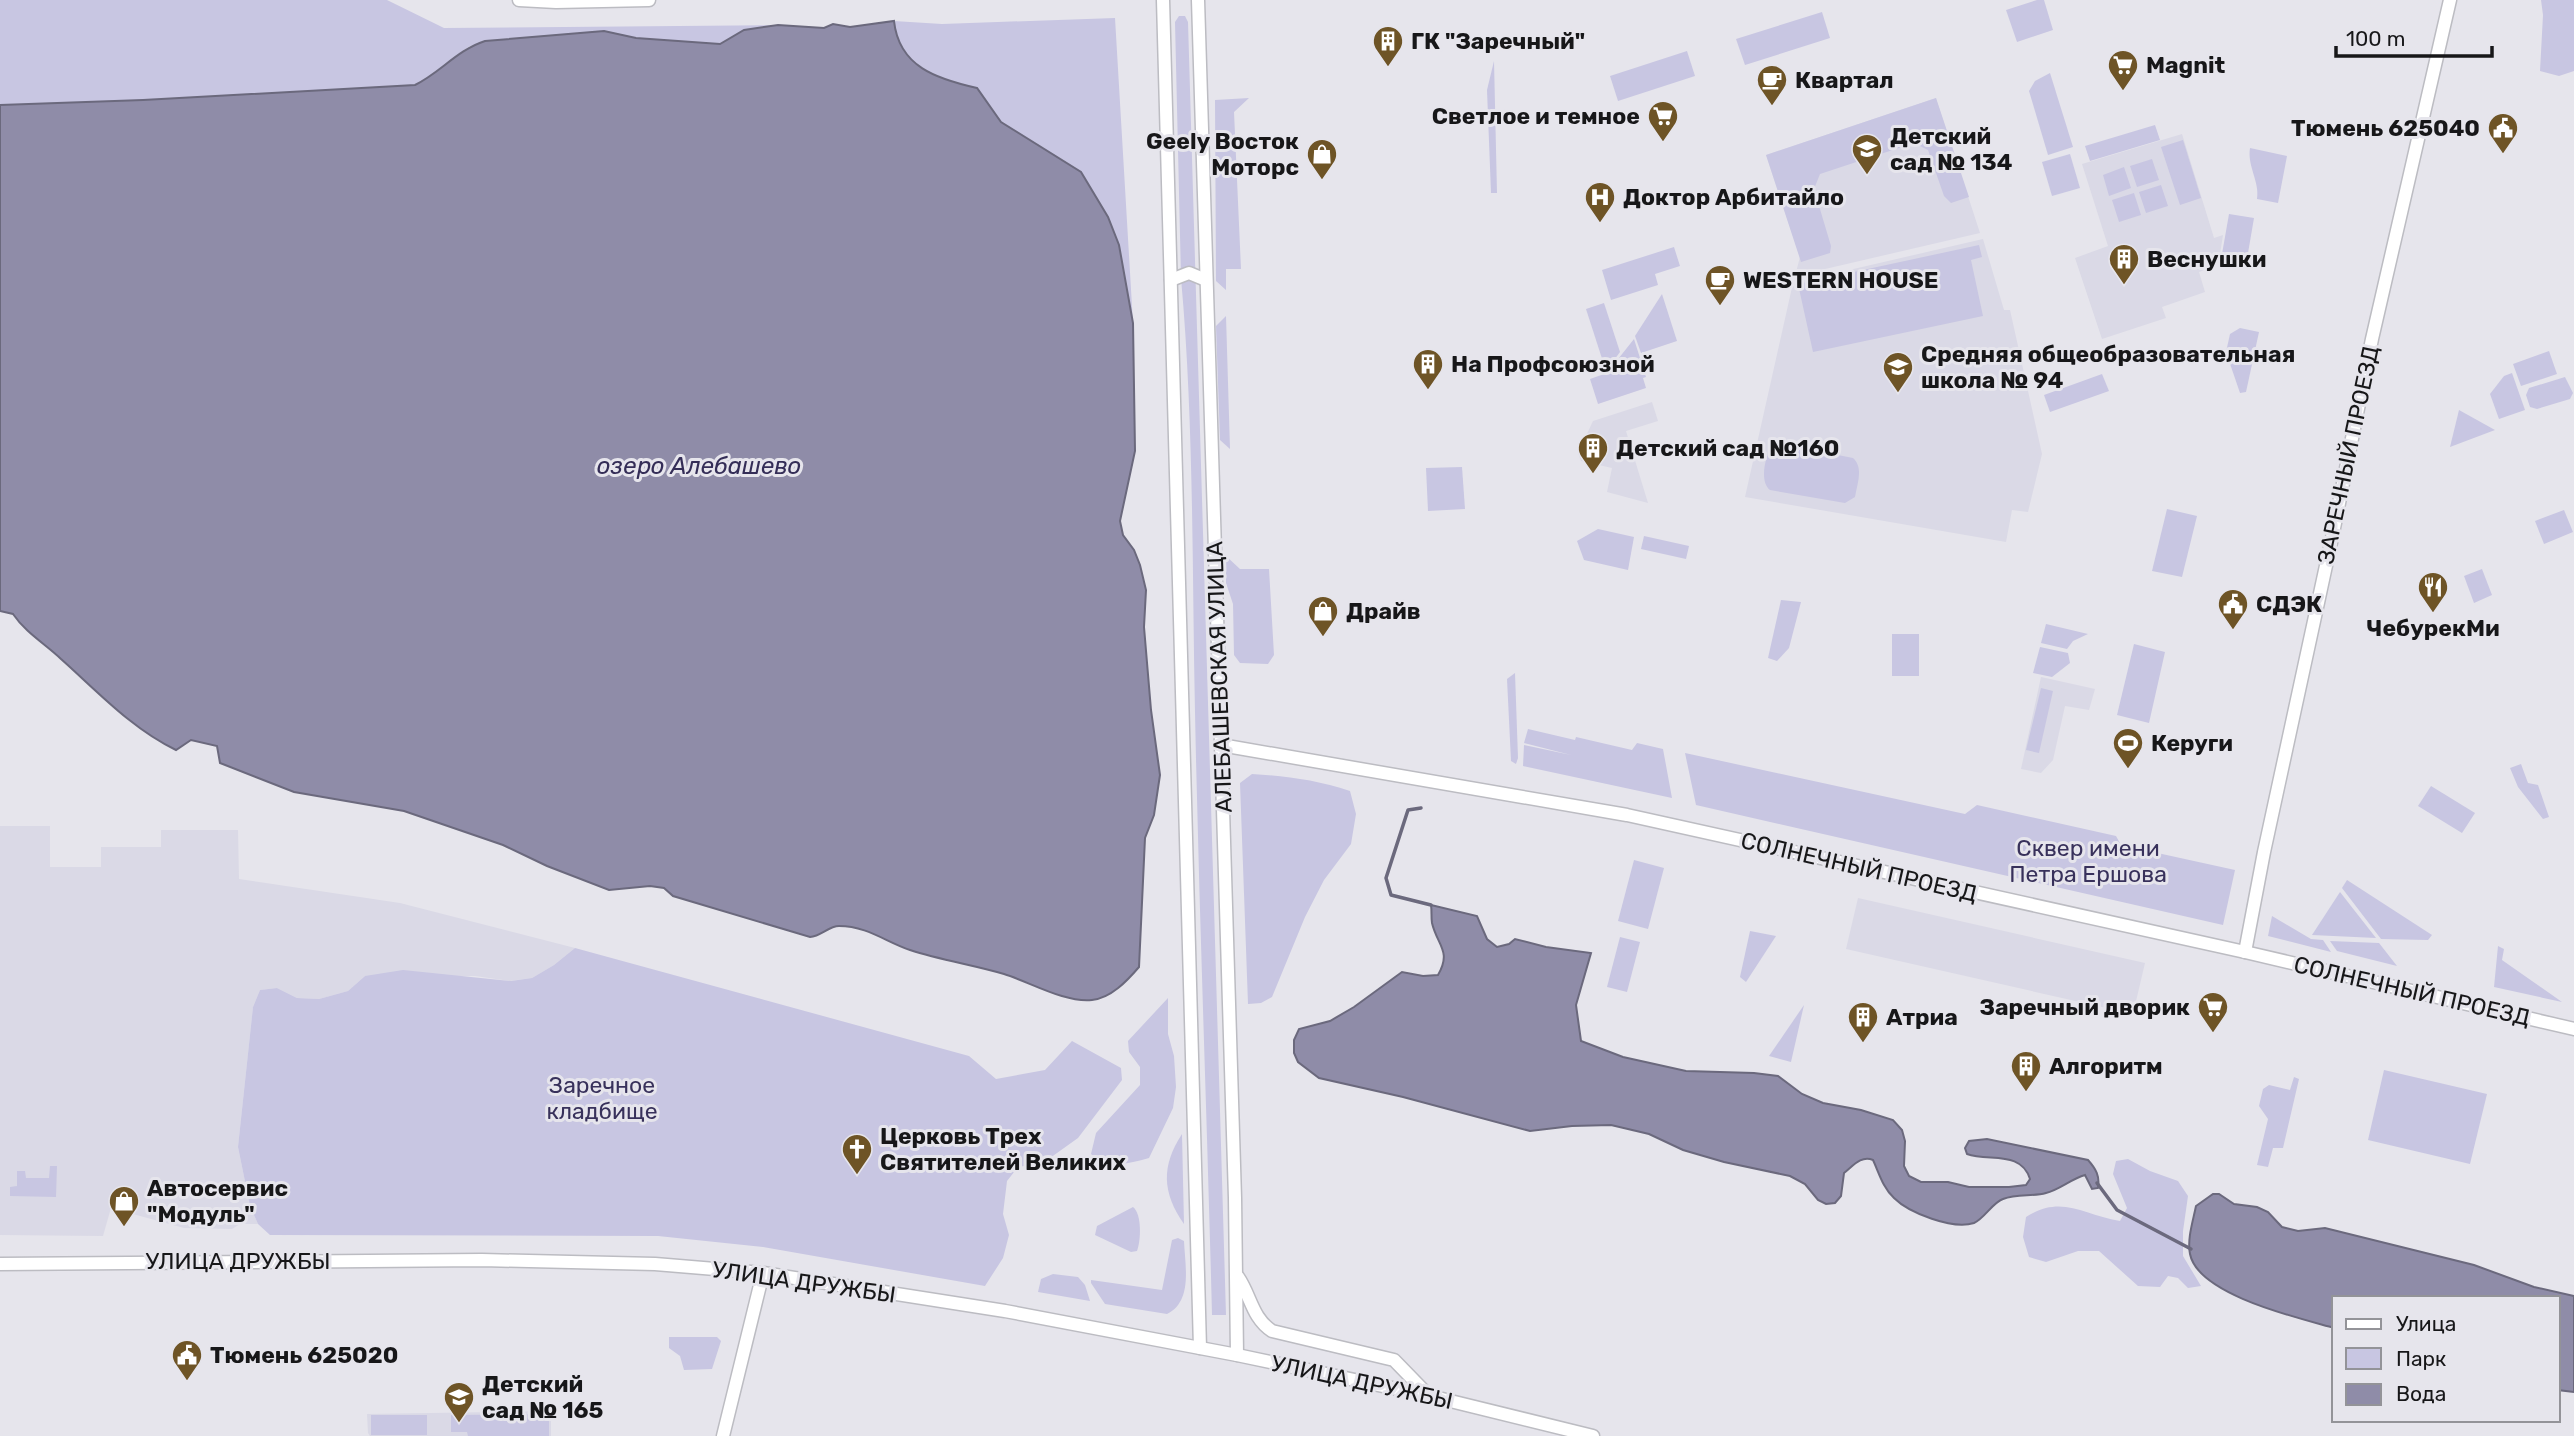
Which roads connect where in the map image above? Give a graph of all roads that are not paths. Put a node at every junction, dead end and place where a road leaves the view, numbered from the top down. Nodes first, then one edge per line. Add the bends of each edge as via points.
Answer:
1 (519, 0) edge
2 (649, 0) edge
3 (1163, 0) edge
4 (1198, 0) edge
5 (2450, 0) edge
6 (1171, 280) junction
7 (1206, 280) junction
8 (1221, 745) junction
9 (2245, 952) junction
10 (2574, 1029) edge
11 (0, 1264) edge
12 (763, 1273) junction
13 (1237, 1275) junction
14 (1200, 1348) junction
15 (1237, 1355) junction
16 (1430, 1396) junction
17 (723, 1436) edge
18 (1593, 1436) edge

1 - 2 main road
3 - 6 main road, АЛЕБАШЕВСКАЯ УЛИЦА
4 - 7 main road, АЛЕБАШЕВСКАЯ УЛИЦА
5 - 9 main road, ЗАРЕЧНЫЙ ПРОЕЗД via 2363,380
6 - 7 main road via 1189,273
6 - 14 main road, АЛЕБАШЕВСКАЯ УЛИЦА
7 - 8 main road, АЛЕБАШЕВСКАЯ УЛИЦА
8 - 9 main road, СОЛНЕЧНЫЙ ПРОЕЗД via 1627,815
8 - 13 main road, АЛЕБАШЕВСКАЯ УЛИЦА
9 - 10 main road, СОЛНЕЧНЫЙ ПРОЕЗД
11 - 12 main road, УЛИЦА ДРУЖБЫ via 482,1260 655,1264
12 - 14 main road, УЛИЦА ДРУЖБЫ
12 - 17 main road
13 - 15 main road, АЛЕБАШЕВСКАЯ УЛИЦА
13 - 16 main road via 1255,1314 1272,1331 1394,1360
14 - 15 main road, УЛИЦА ДРУЖБЫ
15 - 16 main road, УЛИЦА ДРУЖБЫ
16 - 18 main road, УЛИЦА ДРУЖБЫ

